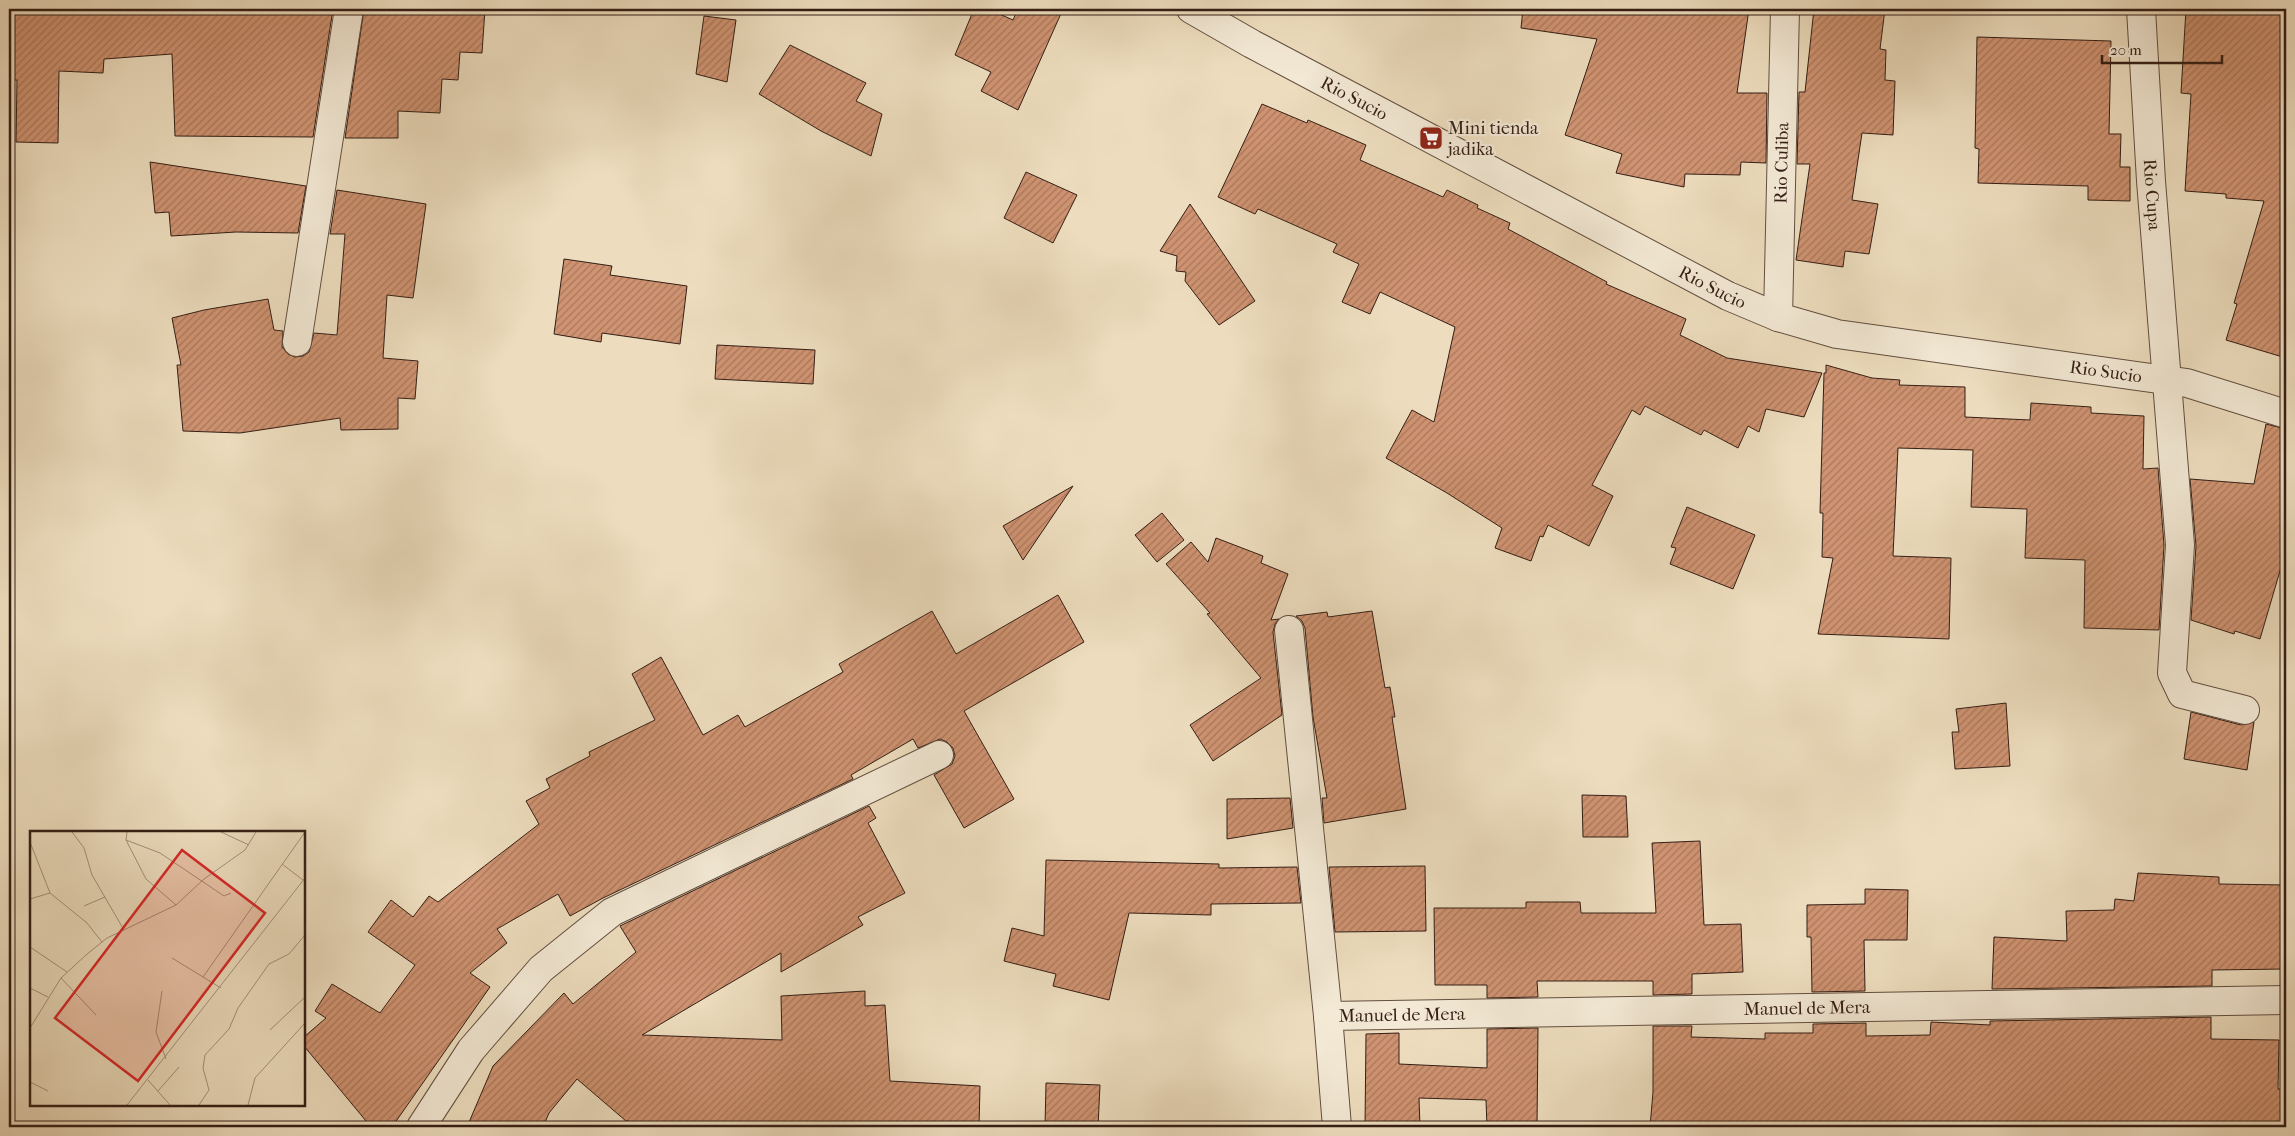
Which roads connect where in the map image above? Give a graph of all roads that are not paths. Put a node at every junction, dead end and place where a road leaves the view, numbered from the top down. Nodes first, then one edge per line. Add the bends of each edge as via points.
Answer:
1 (349, 9) edge
2 (1191, 9) edge
3 (1785, 9) edge
4 (2141, 9) edge
5 (1219, 16) edge
6 (1778, 317) junction
7 (297, 342) dead end
8 (2166, 381) junction
9 (2286, 414) edge
10 (1289, 630) dead end
11 (2245, 710) dead end
12 (939, 755) dead end
13 (2286, 1000) edge
14 (1328, 1016) junction
15 (421, 1127) edge
16 (1337, 1127) edge

1 - 7 street
2 - 5 street, Rio Sucio
3 - 6 street, Rio Culiba
4 - 8 street, Rio Cupa
5 - 6 street, Rio Sucio via 1252,44 1728,296
6 - 8 street, Rio Sucio via 1838,334
8 - 9 street, Rio Sucio via 2187,384
8 - 11 street, Rio Cupa via 2180,545 2172,673 2182,694
10 - 14 street
12 - 15 street via 612,912 541,969 471,1050
13 - 14 street, Manuel de Mera
14 - 16 street

